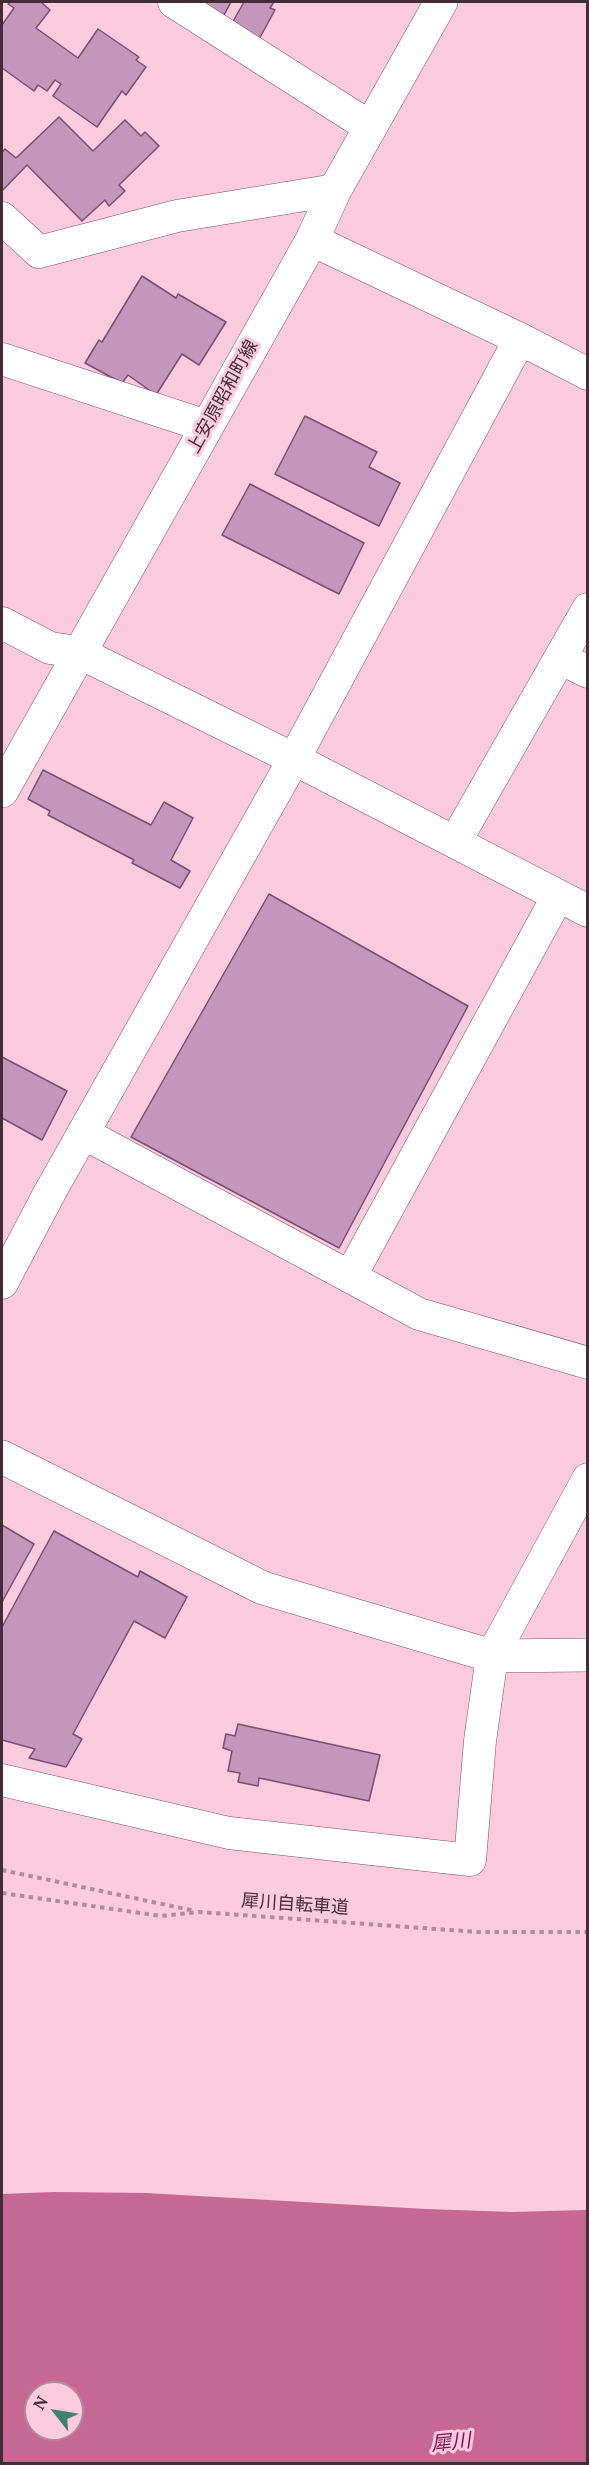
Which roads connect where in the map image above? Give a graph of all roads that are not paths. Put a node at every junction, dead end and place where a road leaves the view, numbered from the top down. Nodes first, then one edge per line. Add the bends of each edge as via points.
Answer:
1 (174, 2) edge
2 (441, 2) edge
3 (370, 127) junction
4 (335, 190) junction
5 (2, 218) edge
6 (312, 240) junction
7 (520, 339) junction
8 (2, 359) edge
9 (588, 374) edge
10 (206, 426) junction
11 (588, 609) edge
12 (2, 623) edge
13 (78, 652) junction
14 (560, 658) junction
15 (588, 672) edge
16 (294, 759) junction
17 (2, 791) edge
18 (455, 842) junction
19 (558, 896) junction
20 (588, 911) edge
21 (83, 1133) junction
22 (350, 1277) junction
23 (2, 1283) edge
24 (588, 1362) edge
25 (2, 1457) edge
26 (588, 1479) edge
27 (588, 1655) edge
28 (492, 1656) junction
29 (2, 1780) edge

1 - 3 street
2 - 3 main road, 上安原昭和町線
3 - 4 main road, 上安原昭和町線
4 - 5 street via 177,216 39,252
4 - 6 main road, 上安原昭和町線
6 - 7 street
6 - 10 main road, 上安原昭和町線
7 - 9 street
7 - 16 street
8 - 10 street
10 - 13 main road, 上安原昭和町線
11 - 14 street
12 - 13 street via 50,648
13 - 16 street
13 - 17 main road, 上安原昭和町線
14 - 15 street
14 - 18 street
16 - 18 street
16 - 21 street
18 - 19 street
19 - 20 street
19 - 22 street
21 - 22 street
21 - 23 street
22 - 24 street via 419,1314
25 - 28 main road via 263,1588
26 - 28 street
27 - 28 main road
28 - 29 street via 470,1860 229,1833

